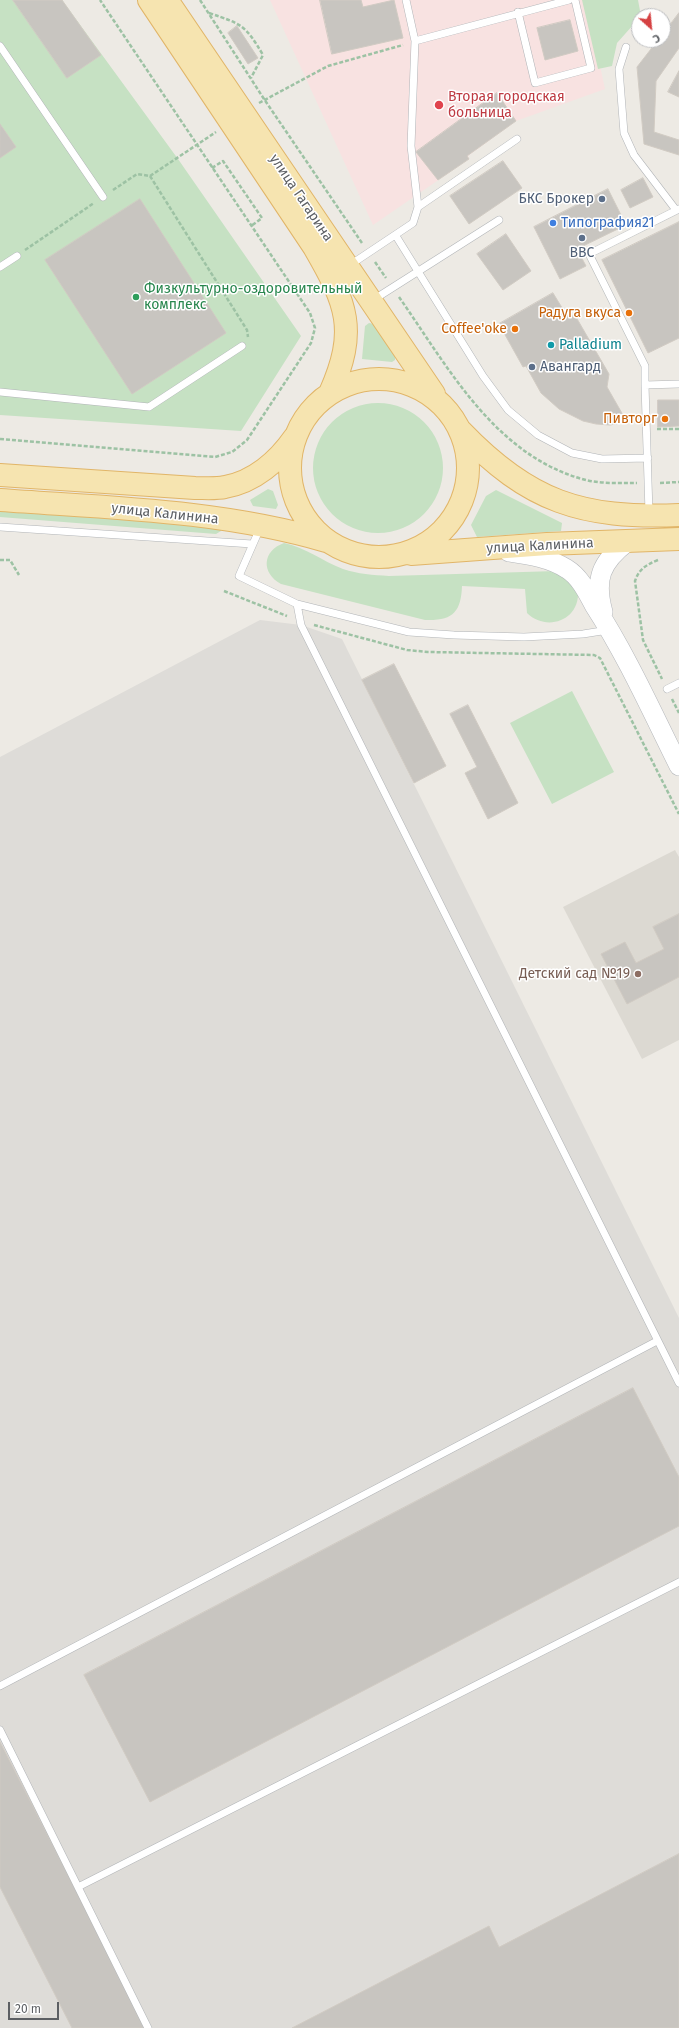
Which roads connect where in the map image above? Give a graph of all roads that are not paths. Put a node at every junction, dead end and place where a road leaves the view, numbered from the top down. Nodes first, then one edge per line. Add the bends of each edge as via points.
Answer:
1 (149, 0) edge
2 (167, 0) edge
3 (406, 0) edge
4 (568, 0) edge
5 (575, 0) edge
6 (518, 12) junction
7 (415, 41) junction
8 (0, 46) edge
9 (626, 47) dead end
10 (517, 139) dead end
11 (103, 197) road end
12 (418, 207) junction
13 (677, 209) edge
14 (499, 220) dead end
15 (396, 236) junction
16 (16, 256) road end
17 (348, 266) junction
18 (0, 267) edge
19 (418, 271) junction
20 (371, 301) junction
21 (242, 346) road end
22 (679, 384) edge
23 (646, 385) junction
24 (0, 392) edge
25 (330, 393) junction
26 (436, 397) junction
27 (459, 428) junction
28 (298, 432) junction
29 (648, 458) junction
30 (0, 475) edge
31 (0, 500) edge
32 (679, 515) edge
33 (649, 516) junction
34 (0, 527) edge
35 (257, 535) junction
36 (679, 539) edge
37 (329, 541) junction
38 (627, 542) junction
39 (485, 550) junction
40 (401, 554) junction
41 (297, 604) junction
42 (610, 630) junction
43 (679, 683) edge
44 (667, 689) road end
45 (679, 766) edge
46 (657, 1341) junction
47 (679, 1384) edge
48 (679, 1582) edge
49 (0, 1686) edge
50 (0, 1730) edge
51 (78, 1887) junction
52 (148, 2028) edge

1 - 25 main road, улица Гагарина via 335,282 344,308 346,347 341,369
2 - 17 main road, улица Гагарина
3 - 7 lane
4 - 6 lane
5 - 6 lane via 591,68 535,83
6 - 7 lane
7 - 12 lane via 411,146
8 - 11 lane
9 - 13 lane via 620,69 624,132 634,155
10 - 12 lane
12 - 15 lane via 413,223
13 - 23 lane via 589,254 645,366
14 - 19 lane
15 - 17 lane
15 - 19 lane
16 - 18 lane
17 - 20 main road, улица Гагарина
19 - 20 lane
19 - 29 lane via 508,410 538,436 572,453 602,459
20 - 26 main road, улица Гагарина
21 - 24 lane via 149,407
22 - 23 lane
23 - 29 lane
25 - 26 main road via 354,383 374,379 397,380 418,386
25 - 28 main road, улица Калинина via 312,410
26 - 27 main road, улица Гагарина
27 - 33 main road via 504,472 546,496 574,506 610,514
27 - 40 main road via 466,457 464,494 443,530 426,543
28 - 30 main road, улица Калинина via 285,452 269,466 226,487 195,488
28 - 37 main road via 291,457 291,480 296,499 303,515 315,530
29 - 33 lane
31 - 35 main road, улица Калинина via 164,512
32 - 33 main road
34 - 35 lane
35 - 37 main road, улица Калинина via 283,528
35 - 41 lane via 239,576
36 - 38 main road, улица Калинина
37 - 40 main road via 344,550 361,555 380,557
38 - 39 main road, улица Калинина via 546,544
38 - 42 street via 614,552 601,574 600,598
39 - 40 main road, улица Калинина
39 - 42 street via 533,555 567,569 580,581
41 - 42 lane via 409,632 524,637
41 - 46 lane via 299,620
42 - 45 street
43 - 44 lane
46 - 47 lane
46 - 49 lane
48 - 51 lane
50 - 51 lane
51 - 52 lane

